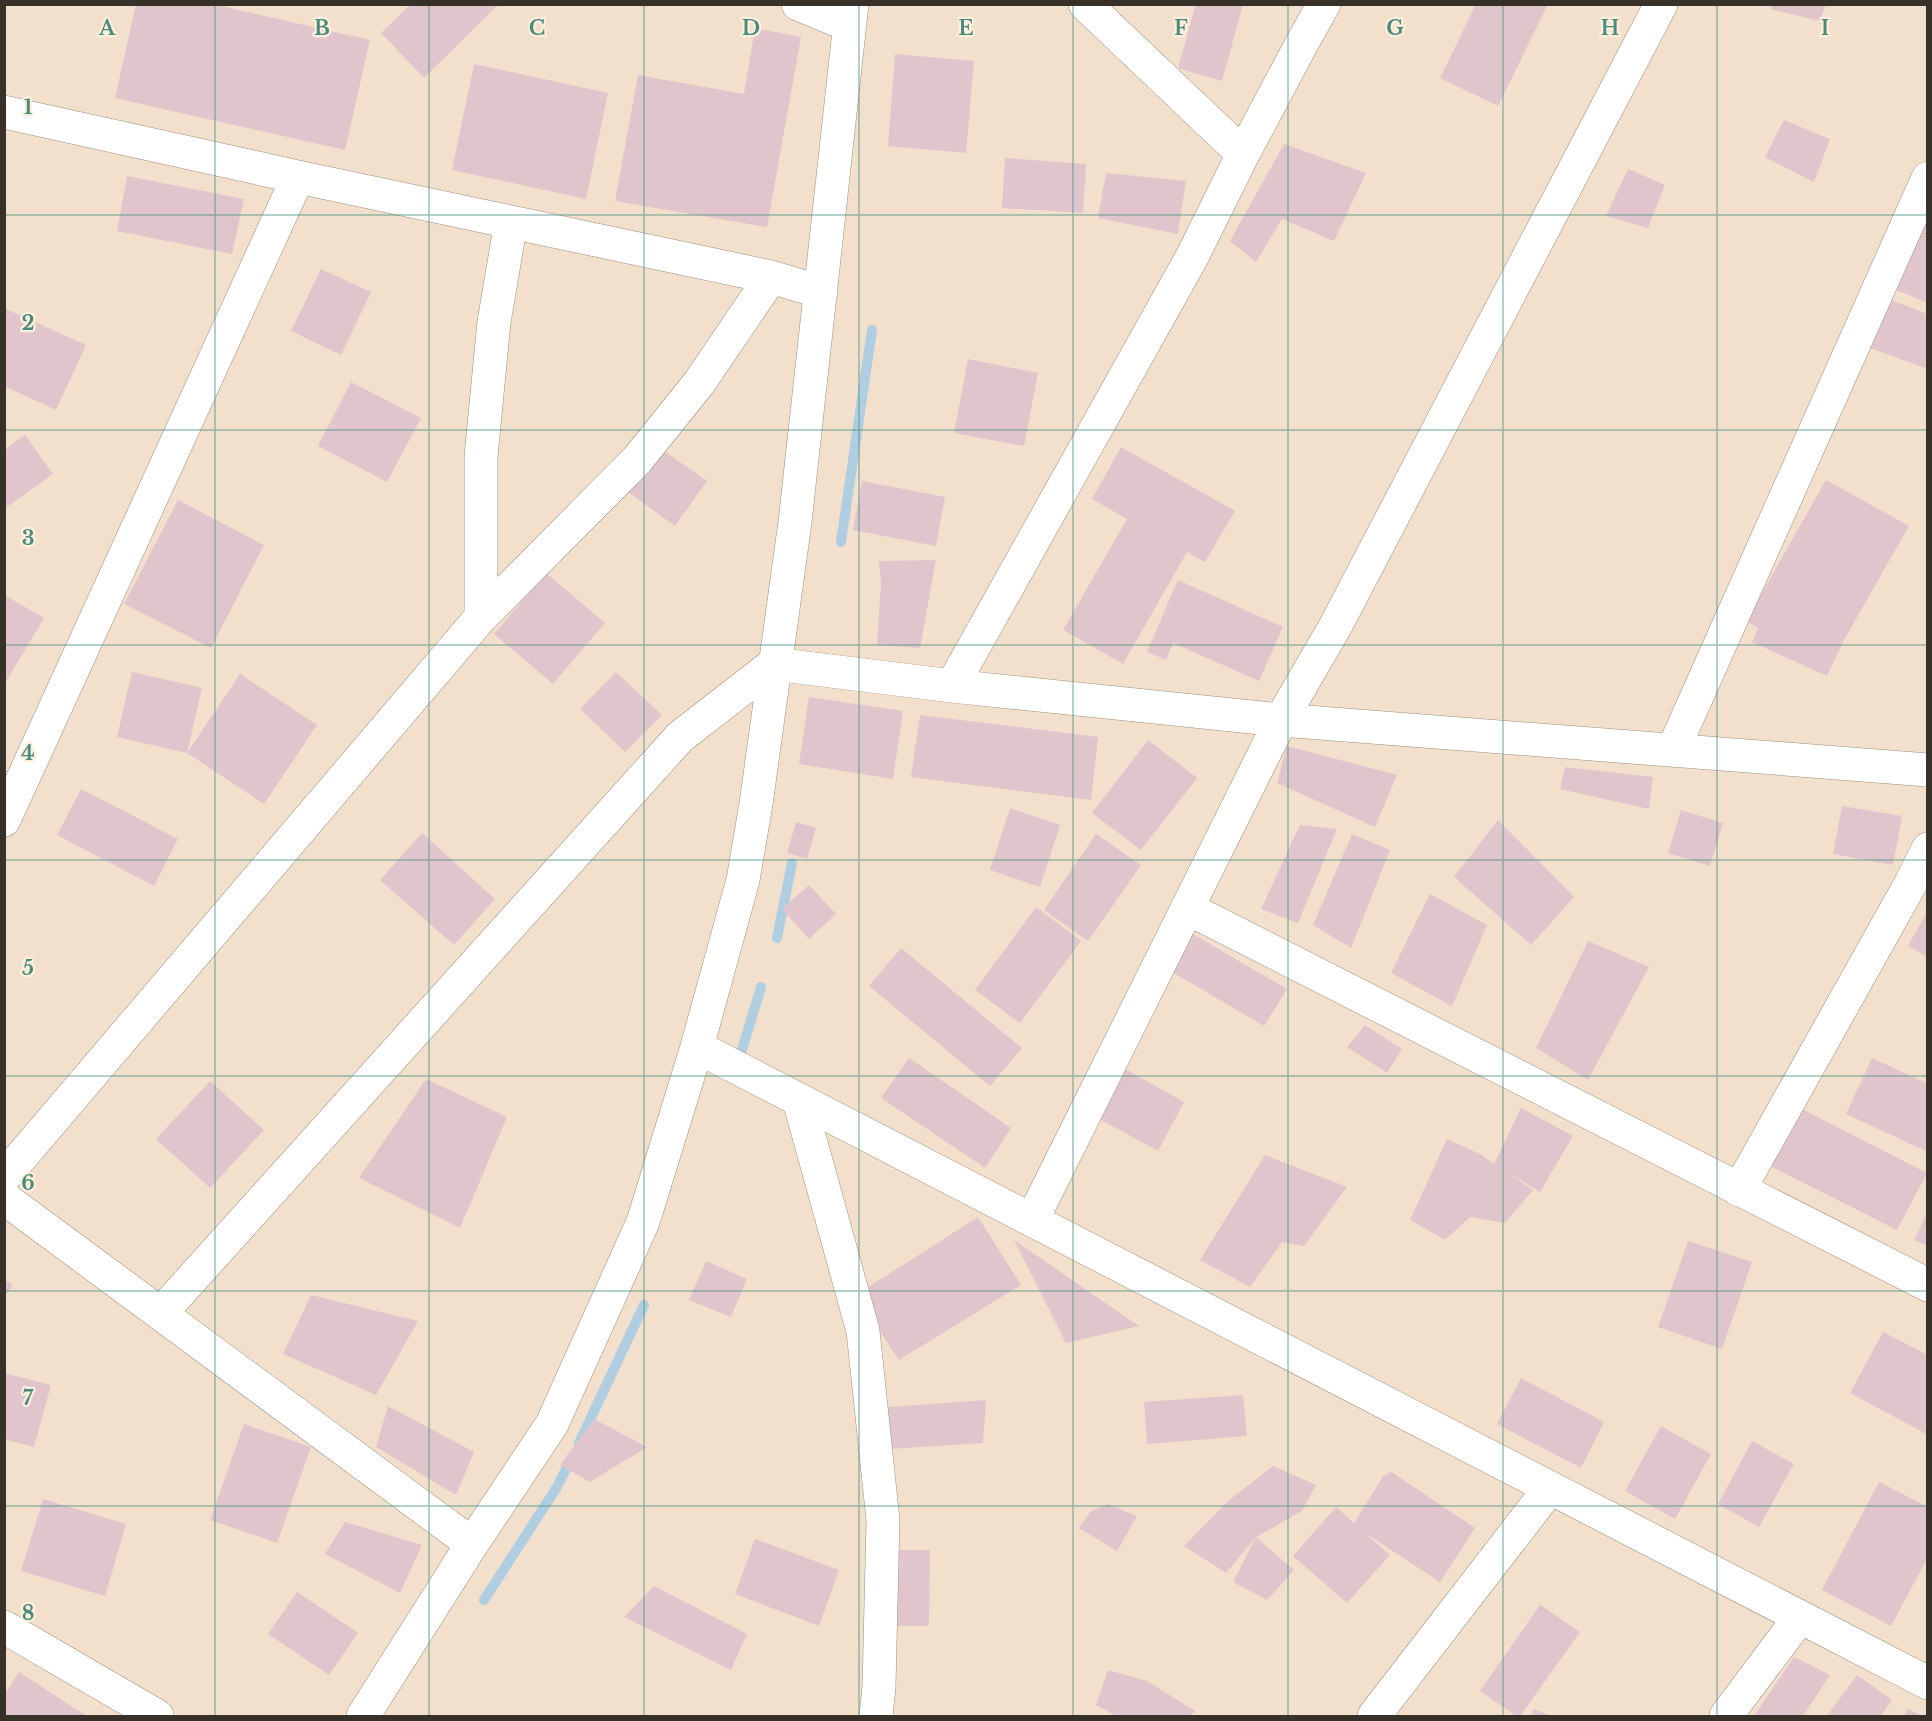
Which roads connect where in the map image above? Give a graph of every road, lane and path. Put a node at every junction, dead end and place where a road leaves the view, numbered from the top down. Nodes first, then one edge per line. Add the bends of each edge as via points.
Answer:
1 (798, 4) edge
2 (1085, 4) edge
3 (1324, 4) edge
4 (1661, 4) edge
5 (851, 15) edge
6 (4, 112) edge
7 (1243, 154) junction
8 (298, 177) junction
9 (1928, 178) edge
10 (511, 222) junction
11 (771, 277) junction
12 (821, 292) junction
13 (481, 617) junction
14 (774, 664) junction
15 (952, 686) junction
16 (1281, 720) junction
17 (1673, 750) junction
18 (1928, 770) edge
19 (4, 820) edge
20 (1928, 849) edge
21 (1187, 908) junction
22 (698, 1047) junction
23 (799, 1100) junction
24 (4, 1177) edge
25 (1739, 1190) junction
26 (4, 1198) edge
27 (1032, 1220) junction
28 (1928, 1285) edge
29 (161, 1313) junction
30 (1550, 1488) junction
31 (472, 1544) junction
32 (1800, 1617) junction
33 (10, 1640) edge
34 (1928, 1683) edge
35 (157, 1716) edge
36 (363, 1716) edge
37 (876, 1716) edge
38 (1374, 1716) edge
39 (1726, 1716) edge

1 - 5 street
2 - 7 street
3 - 7 street
4 - 16 street via 1336,625
5 - 12 street
6 - 8 street
7 - 15 street via 1192,257
8 - 10 street
8 - 19 street
9 - 17 street
10 - 11 street
10 - 13 street via 494,321 481,456
11 - 12 street
11 - 13 street via 699,382 637,460
12 - 14 street via 795,522
13 - 24 street
14 - 15 street
14 - 22 street via 743,880
14 - 29 street via 680,736
15 - 16 street
16 - 17 street
16 - 21 street
17 - 18 street
20 - 25 street
21 - 25 street
21 - 27 street
22 - 23 street
22 - 31 street via 643,1222 552,1424
23 - 27 street
23 - 37 street via 863,1331 883,1520
25 - 28 street
26 - 29 street
27 - 30 street
29 - 31 street
30 - 32 street
30 - 38 street
31 - 36 street
32 - 34 street
32 - 39 street
33 - 35 street

